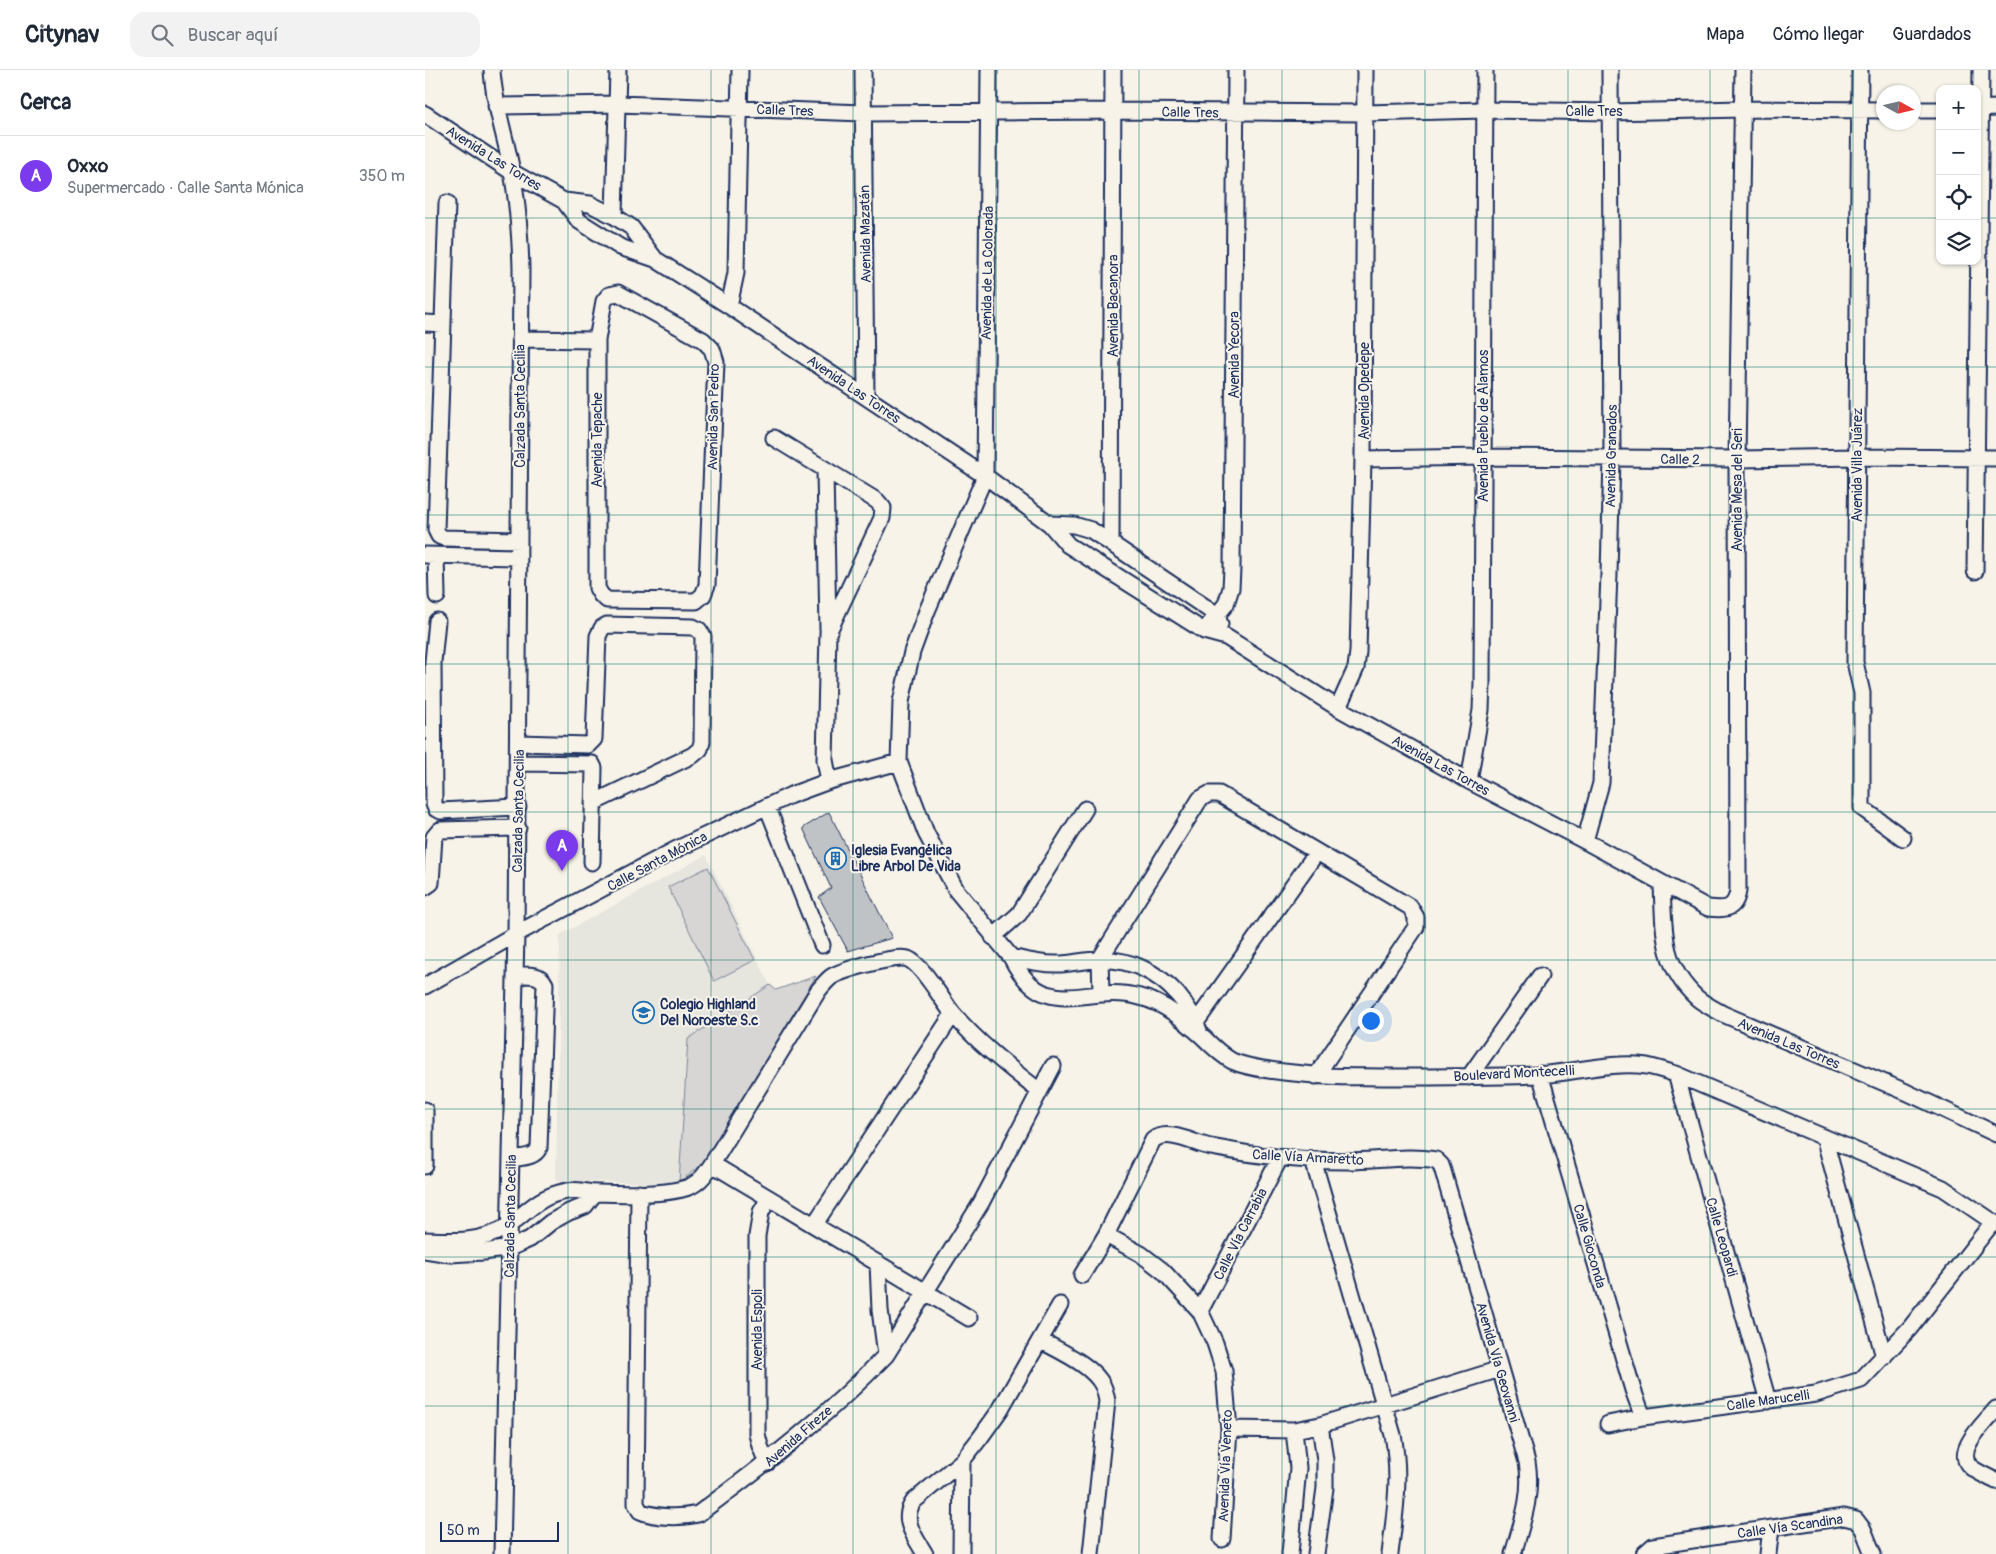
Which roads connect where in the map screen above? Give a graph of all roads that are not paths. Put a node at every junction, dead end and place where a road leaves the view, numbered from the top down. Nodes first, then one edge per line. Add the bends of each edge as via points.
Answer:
1 (493, 70) edge
2 (618, 70) edge
3 (741, 70) edge
4 (863, 70) edge
5 (989, 70) edge
6 (1113, 70) edge
7 (1236, 70) edge
8 (1365, 70) edge
9 (1485, 70) edge
10 (1610, 70) edge
11 (1743, 70) edge
12 (1860, 70) edge
13 (1981, 70) edge
14 (1980, 85) edge
15 (618, 104) junction
16 (496, 106) junction
17 (1996, 108) edge
18 (741, 109) junction
19 (1743, 109) junction
20 (1981, 109) edge
21 (1485, 110) junction
22 (1876, 110) edge
23 (1921, 110) edge
24 (1936, 110) edge
25 (1114, 111) junction
26 (1860, 111) junction
27 (988, 112) junction
28 (1235, 112) junction
29 (1609, 112) junction
30 (863, 113) junction
31 (1365, 113) junction
32 (425, 114) edge
33 (1979, 130) edge
34 (512, 172) junction
35 (564, 200) junction
36 (447, 203) dead end
37 (614, 216) junction
38 (655, 259) junction
39 (619, 292) joint
40 (729, 306) junction
41 (425, 324) edge
42 (443, 324) junction
43 (520, 339) junction
44 (597, 340) junction
45 (867, 397) junction
46 (774, 438) dead end
47 (1483, 457) junction
48 (1856, 457) junction
49 (1977, 457) junction
50 (1612, 458) junction
51 (1996, 458) edge
52 (1363, 459) junction
53 (1737, 459) junction
54 (825, 471) junction
55 (985, 476) junction
56 (1050, 524) junction
57 (519, 540) junction
58 (1111, 543) junction
59 (431, 555) edge
60 (519, 557) junction
61 (1975, 571) dead end
62 (437, 596) dead end
63 (601, 596) joint
64 (1217, 615) junction
65 (437, 621) dead end
66 (1204, 631) junction
67 (828, 633) junction
68 (1226, 637) junction
69 (429, 662) edge
70 (1338, 708) junction
71 (519, 743) junction
72 (899, 762) junction
73 (519, 763) junction
74 (829, 781) junction
75 (1469, 781) junction
76 (593, 803) junction
77 (767, 806) junction
78 (518, 808) junction
79 (1085, 809) dead end
80 (518, 828) junction
81 (1903, 838) dead end
82 (1585, 841) junction
83 (1317, 852) junction
84 (592, 862) dead end
85 (1662, 884) junction
86 (425, 888) edge
87 (1730, 907) joint
88 (516, 934) junction
89 (993, 937) junction
90 (822, 945) dead end
91 (1011, 957) junction
92 (1101, 960) junction
93 (515, 975) junction
94 (1540, 976) dead end
95 (425, 986) edge
96 (1101, 993) junction
97 (953, 1014) junction
98 (1196, 1029) junction
99 (1053, 1066) dead end
100 (1540, 1074) junction
101 (1676, 1074) junction
102 (1316, 1076) junction
103 (1469, 1077) junction
104 (1039, 1091) junction
105 (425, 1110) edge
106 (1996, 1134) edge
107 (1823, 1137) junction
108 (511, 1158) junction
109 (1280, 1158) junction
110 (1313, 1160) junction
111 (712, 1164) junction
112 (425, 1166) edge
113 (1443, 1171) joint
114 (595, 1193) junction
115 (639, 1193) junction
116 (769, 1198) junction
117 (1994, 1223) edge
118 (510, 1224) junction
119 (814, 1225) junction
120 (1106, 1235) junction
121 (425, 1240) edge
122 (510, 1248) junction
123 (425, 1250) edge
124 (878, 1263) junction
125 (1082, 1276) dead end
126 (926, 1292) junction
127 (1060, 1305) dead end
128 (1200, 1311) junction
129 (969, 1318) dead end
130 (1040, 1340) junction
131 (886, 1355) junction
132 (1883, 1357) junction
133 (1500, 1369) junction
134 (1768, 1400) junction
135 (1384, 1405) junction
136 (1996, 1409) edge
137 (1643, 1417) junction
138 (1609, 1424) dead end
139 (1320, 1426) junction
140 (1229, 1429) junction
141 (1294, 1430) junction
142 (962, 1461) junction
143 (767, 1463) junction
144 (1996, 1481) edge
145 (1771, 1528) junction
146 (1222, 1539) dead end
147 (1648, 1550) edge
148 (502, 1554) edge
149 (925, 1554) edge
150 (961, 1554) edge
151 (1091, 1554) edge
152 (1290, 1554) edge
153 (1316, 1554) edge
154 (1390, 1554) edge
155 (1513, 1554) edge
156 (1767, 1554) edge
157 (1873, 1554) edge

1 - 16 street, Calzada Santa Cecilia
2 - 15 street
3 - 18 street
4 - 30 street, Avenida Mazatán
5 - 27 street, Avenida de La Colorada
6 - 25 street, Avenida Bacanora
7 - 28 street, Avenida Yecora
8 - 31 street, Avenida Opedepe
9 - 21 street, Avenida Pueblo de Alamos
10 - 29 street, Avenida Granados
11 - 19 street, Avenida Mesa del Seri
12 - 26 street, Avenida Villa Juárez
13 - 14 street
15 - 16 street, Calle Tres
15 - 18 street, Calle Tres
15 - 37 street
16 - 34 street, Calzada Santa Cecilia
17 - 20 street
18 - 30 street, Calle Tres
18 - 40 street via 737,273
19 - 26 street, Calle Tres
19 - 29 street, Calle Tres
19 - 53 street, Avenida Mesa del Seri
21 - 29 street, Calle Tres
21 - 31 street, Calle Tres
21 - 47 street, Avenida Pueblo de Alamos
22 - 26 street, Calle Tres
23 - 24 street
25 - 27 street, Calle Tres
25 - 28 street, Calle Tres
25 - 58 street, Avenida Bacanora
26 - 48 street, Avenida Villa Juárez
27 - 30 street, Calle Tres
27 - 55 street, Avenida de La Colorada
28 - 31 street, Calle Tres
28 - 64 street, Avenida Yecora via 1232,569 1226,604
29 - 50 street, Avenida Granados
30 - 45 street, Avenida Mazatán
31 - 52 street, Avenida Opedepe
32 - 34 street, Avenida Las Torres
33 - 49 street
34 - 35 street, Avenida Las Torres
34 - 43 street, Calzada Santa Cecilia via 520,234
35 - 37 street, Avenida Las Torres via 590,204
35 - 38 street, Avenida Las Torres via 579,221 620,247
36 - 42 street
37 - 38 street, Avenida Las Torres via 631,227
38 - 40 street, Avenida Las Torres
39 - 44 street, Avenida Tepache via 609,295 604,301
39 - 63 street, Avenida San Pedro via 703,340 712,349 716,362 707,585 703,595 696,600 607,600
40 - 45 street, Avenida Las Torres
41 - 42 street
42 - 57 street via 436,530 444,538
43 - 44 street
43 - 57 street, Calzada Santa Cecilia
44 - 63 street, Avenida Tepache via 597,588
45 - 55 street, Avenida Las Torres
46 - 54 street
47 - 50 street, Calle 2
47 - 52 street, Calle 2
47 - 75 street, Avenida Pueblo de Alamos via 1481,710
48 - 49 street, Calle 2
48 - 53 street, Calle 2
48 - 81 street, Avenida Villa Juárez via 1855,662 1862,693 1862,808
49 - 51 street, Calle 2
49 - 61 street
50 - 53 street, Calle 2
50 - 82 street, Avenida Granados via 1601,783
52 - 70 street, Avenida Opedepe via 1359,652 1356,668
53 - 87 street, Avenida Mesa del Seri via 1738,891 1736,901
54 - 67 street
54 - 67 street via 877,501 883,508 882,518
55 - 56 street, Avenida Las Torres
55 - 72 street via 912,652 901,702
56 - 58 street via 1091,530
56 - 66 street, Avenida Las Torres via 1068,545
57 - 60 street, Calzada Santa Cecilia
58 - 64 street
59 - 60 street
59 - 62 street
60 - 71 street, Calzada Santa Cecilia
64 - 66 street, Avenida Yecora
64 - 68 street
65 - 69 street
66 - 68 street, Avenida Las Torres
67 - 74 street via 825,760
68 - 70 street, Avenida Las Torres
69 - 78 street via 436,809
70 - 75 street, Avenida Las Torres
71 - 73 street, Calzada Santa Cecilia
71 - 76 street via 592,743 598,636 602,628 607,625 693,627 699,630 703,636 703,742 700,749 693,756
72 - 74 street, Calle Santa Mónica
72 - 89 street, Boulevard Montecelli via 926,833 952,882
73 - 76 street via 592,764
73 - 78 street, Calzada Santa Cecilia
74 - 77 street, Calle Santa Mónica
75 - 82 street, Avenida Las Torres
76 - 84 street
77 - 88 street, Calle Santa Mónica via 677,849
77 - 90 street
78 - 80 street, Calzada Santa Cecilia
79 - 89 street via 1019,914
80 - 86 street via 441,830 435,837 431,883
80 - 88 street, Calzada Santa Cecilia
82 - 85 street, Avenida Las Torres
83 - 92 street via 1219,794 1209,794 1200,799
83 - 98 street
83 - 102 street via 1410,907 1416,917 1416,927
85 - 87 street, Avenida Las Torres via 1708,908 1720,910
85 - 106 street, Avenida Las Torres via 1669,959 1697,998 1723,1014
88 - 93 street, Calzada Santa Cecilia
88 - 95 street, Calle Santa Mónica
89 - 91 street, Boulevard Montecelli
91 - 92 street, Boulevard Montecelli via 1059,964
91 - 96 street, Boulevard Montecelli via 1026,981 1049,996 1077,997
92 - 96 street
92 - 98 street, Boulevard Montecelli via 1125,962 1149,971 1185,1004
93 - 108 street, Calzada Santa Cecilia
93 - 108 street via 538,976 545,984 539,1148 532,1156
94 - 103 street
96 - 98 street, Boulevard Montecelli via 1121,993 1160,1004
97 - 104 street via 986,1048
97 - 111 street via 917,966 907,958 847,970 831,978 818,990
97 - 119 street
98 - 102 street, Boulevard Montecelli via 1232,1060 1243,1065
99 - 104 street, Avenida Fireze
100 - 101 street, Boulevard Montecelli via 1610,1066 1646,1066
100 - 103 street, Boulevard Montecelli
100 - 137 street, Calle Gioconda
101 - 107 street, Boulevard Montecelli
101 - 134 street, Calle Leopardi
102 - 103 street, Boulevard Montecelli
104 - 126 street, Avenida Fireze via 981,1203
105 - 112 street
107 - 117 street, Boulevard Montecelli via 1943,1188
107 - 132 street
108 - 118 street, Calzada Santa Cecilia
109 - 110 street, Calle Vía Amaretto
109 - 120 street, Calle Vía Amaretto via 1245,1154 1159,1135 1153,1140
109 - 128 street, Calle Vía Carrabia
110 - 113 street, Calle Vía Amaretto via 1429,1159 1436,1160
110 - 135 street
111 - 115 street via 692,1185 678,1190
111 - 116 street
113 - 133 street, Avenida Vía Geovanni
114 - 115 street
114 - 118 street via 568,1191 549,1196
114 - 122 street via 585,1206 551,1222 530,1239
115 - 143 street, Avenida Fireze via 636,1504 648,1515 698,1514
116 - 119 street
116 - 143 street, Avenida Espoli via 761,1212 757,1236 757,1434
117 - 132 street, Calle Marucelli
118 - 121 street via 475,1240
118 - 122 street, Calzada Santa Cecilia
119 - 124 street
120 - 125 street
120 - 128 street, Avenida Vía Veneto via 1141,1254 1163,1271
122 - 123 street via 450,1254
122 - 148 street, Calzada Santa Cecilia
124 - 126 street
124 - 131 street
126 - 129 street
126 - 131 street, Avenida Fireze
127 - 130 street
128 - 140 street, Avenida Vía Veneto via 1224,1371
130 - 142 street via 1000,1410
130 - 151 street via 1095,1375 1103,1385 1107,1401
131 - 143 street, Avenida Fireze via 859,1383
132 - 134 street, Calle Marucelli via 1861,1380 1816,1394
133 - 135 street
133 - 155 street, Avenida Vía Geovanni via 1530,1478 1527,1507
134 - 137 street, Calle Marucelli
135 - 139 street
135 - 154 street via 1398,1460
136 - 144 street via 1967,1444 1965,1456 1970,1467
137 - 138 street, Calle Marucelli
139 - 141 street
139 - 153 street via 1325,1488
140 - 141 street
140 - 146 street, Avenida Vía Veneto
141 - 152 street via 1298,1468
142 - 149 street via 909,1508 907,1522
142 - 150 street
145 - 147 street, Calle Vía Scandina
145 - 156 street
145 - 157 street, Calle Vía Scandina via 1843,1517 1856,1520

